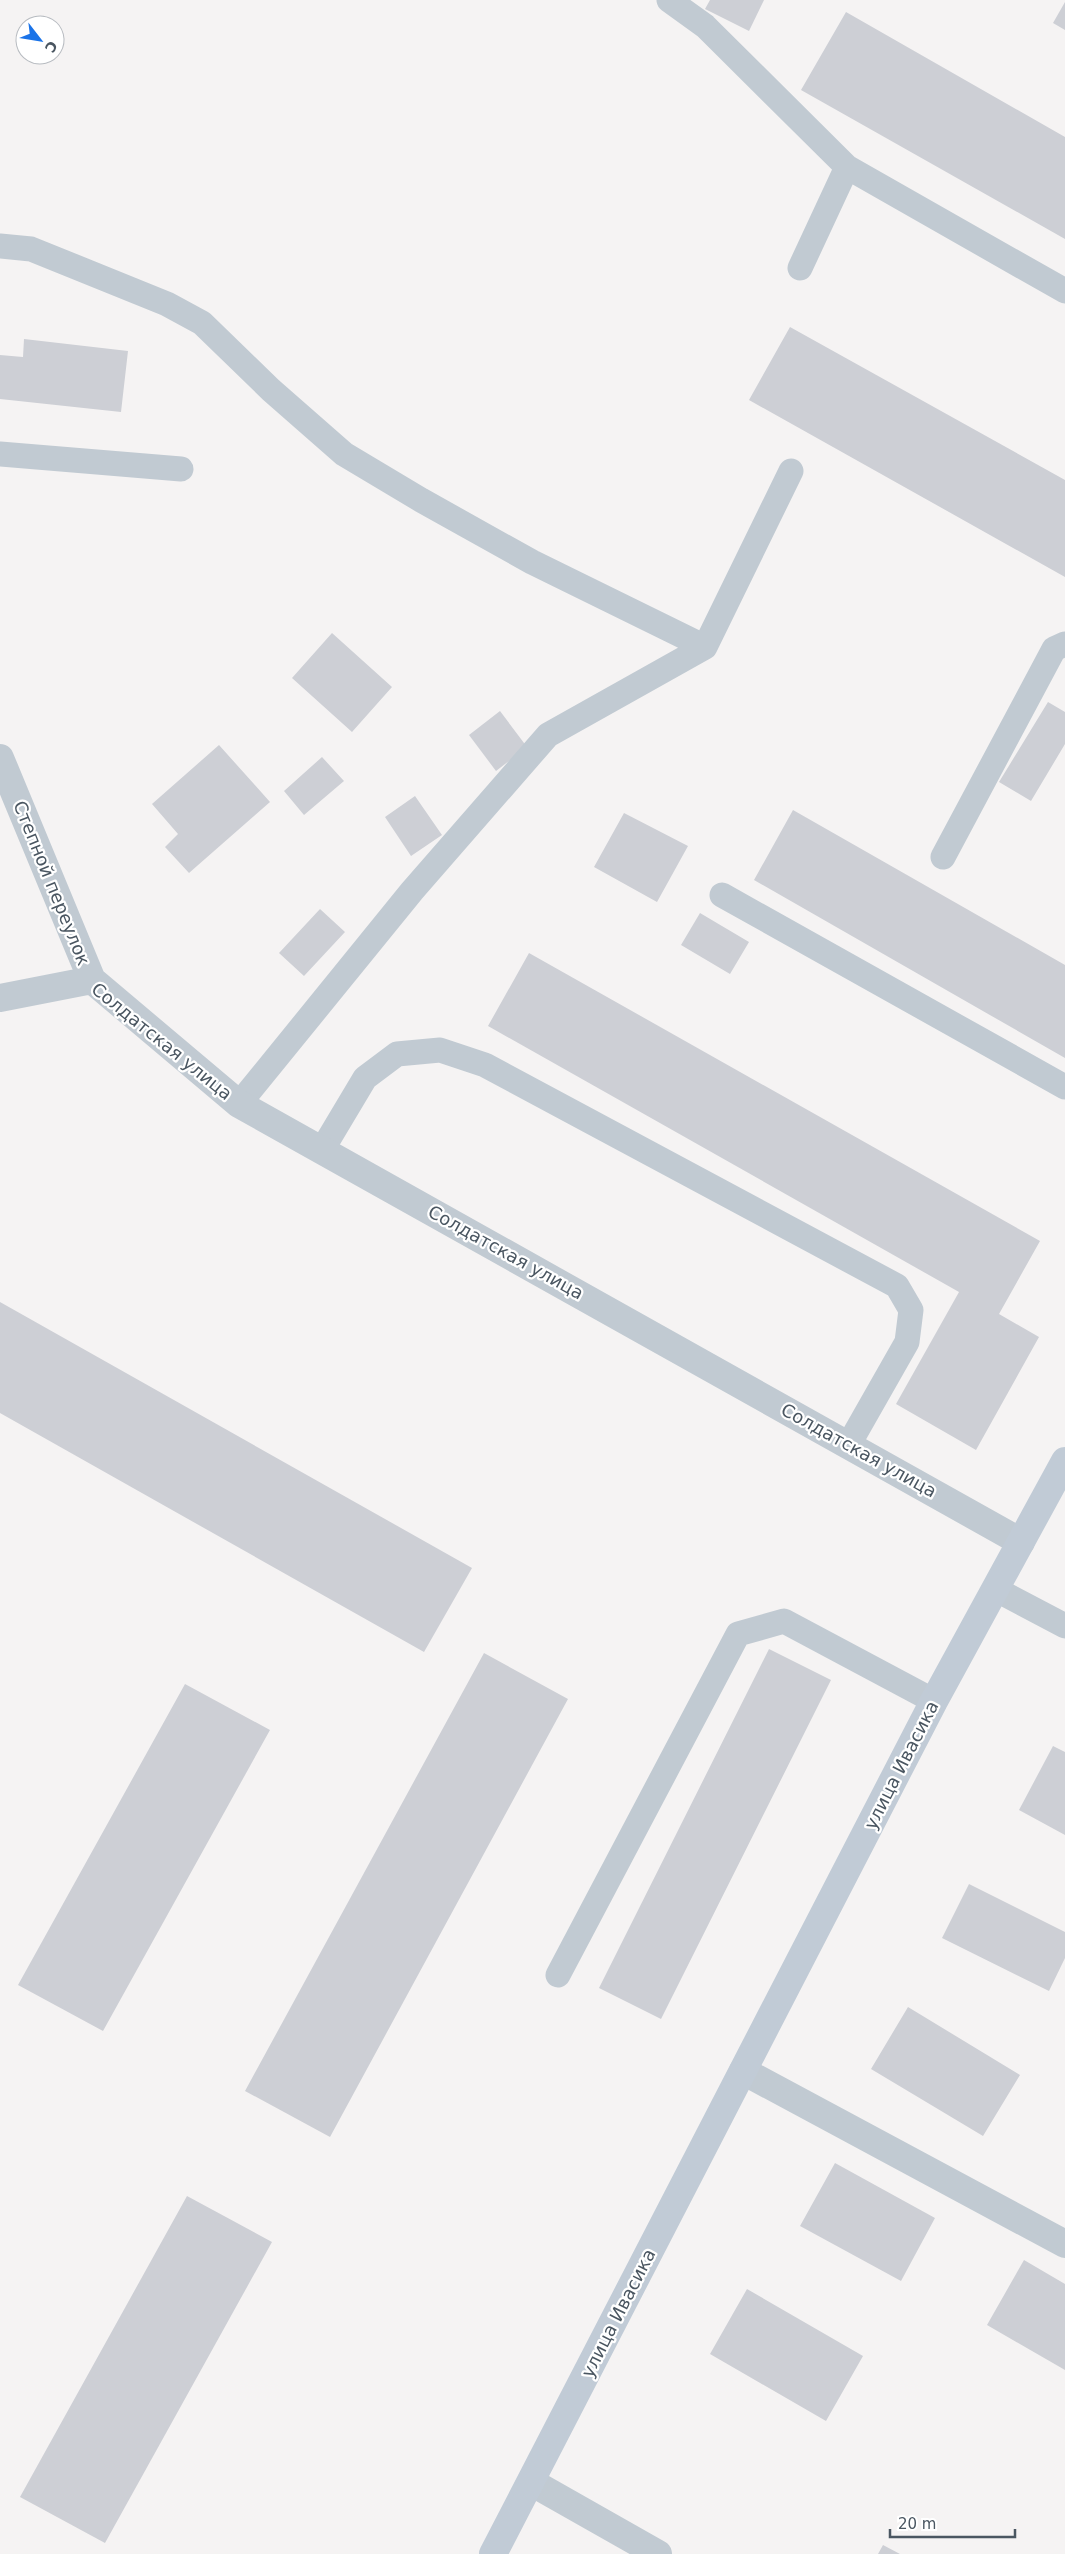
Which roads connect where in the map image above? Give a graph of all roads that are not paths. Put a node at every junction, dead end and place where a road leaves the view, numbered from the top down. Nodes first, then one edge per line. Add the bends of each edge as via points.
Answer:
1 (670, 0) edge
2 (847, 167) junction
3 (0, 246) edge
4 (800, 268) dead end
5 (1065, 291) edge
6 (0, 454) edge
7 (181, 469) dead end
8 (791, 471) dead end
9 (1065, 644) edge
10 (705, 647) junction
11 (0, 758) edge
12 (943, 857) dead end
13 (722, 895) dead end
14 (92, 980) junction
15 (0, 998) edge
16 (1065, 1087) edge
17 (239, 1104) junction
18 (322, 1150) junction
19 (849, 1444) junction
20 (1065, 1462) edge
21 (1021, 1542) junction
22 (995, 1589) junction
23 (1065, 1626) edge
24 (934, 1701) junction
25 (558, 1975) dead end
26 (743, 2071) junction
27 (1065, 2244) edge
28 (531, 2482) junction
29 (493, 2554) edge
30 (658, 2554) edge

1 - 2 lane via 706,26
2 - 4 lane
2 - 5 lane
3 - 10 lane via 31,249 167,304 202,323 344,454 532,562
6 - 7 lane
8 - 10 lane
9 - 12 lane via 1054,649
10 - 17 lane via 548,735 412,891
11 - 14 street, Степной переулок
13 - 16 lane
14 - 15 street, Солдатская улица
14 - 17 street, Солдатская улица
17 - 18 street, Солдатская улица
18 - 19 street, Солдатская улица
18 - 19 lane via 364,1078 397,1054 440,1050 485,1065 897,1286 911,1310 906,1342
19 - 21 street, Солдатская улица
20 - 21 main road, улица Ивасика
21 - 22 main road, улица Ивасика
22 - 23 lane
22 - 24 main road, улица Ивасика
24 - 25 lane via 784,1621 738,1634
24 - 26 main road, улица Ивасика
26 - 27 street
26 - 28 main road, улица Ивасика
28 - 29 main road, улица Ивасика
28 - 30 street

